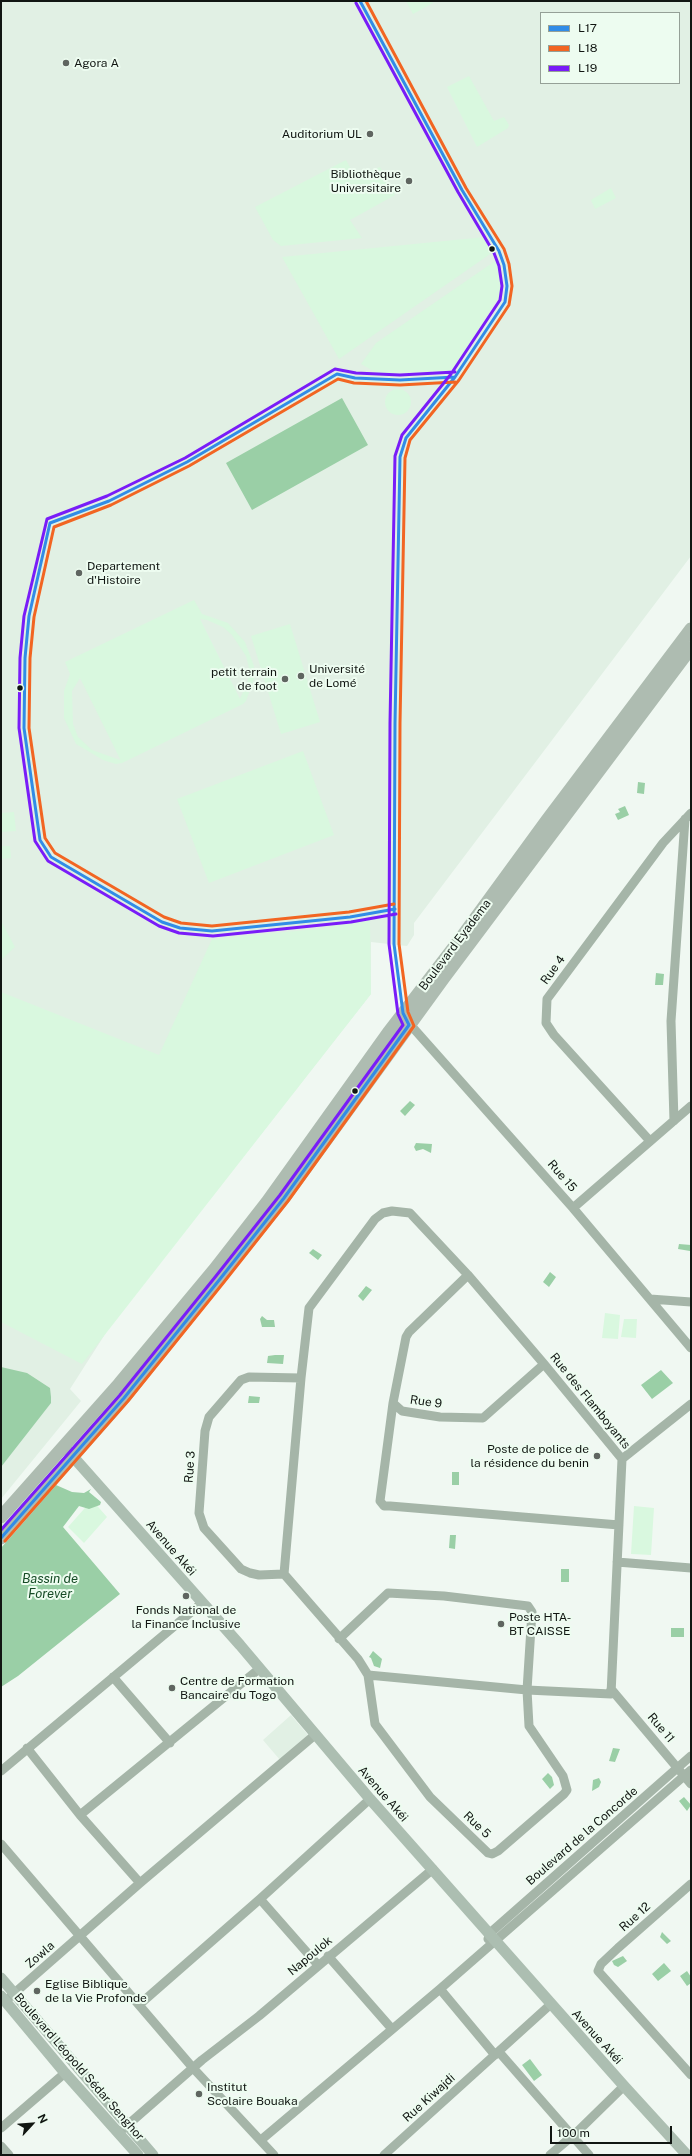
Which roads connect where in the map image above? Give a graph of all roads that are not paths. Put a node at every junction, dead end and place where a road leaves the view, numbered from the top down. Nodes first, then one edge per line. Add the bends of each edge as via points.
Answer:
1 (691, 629) edge
2 (691, 648) edge
3 (688, 816) edge
4 (406, 1019) junction
5 (691, 1106) edge
6 (674, 1121) junction
7 (650, 1141) junction
8 (573, 1208) junction
9 (468, 1275) junction
10 (650, 1300) junction
11 (691, 1302) edge
12 (691, 1348) edge
13 (544, 1364) junction
14 (301, 1378) junction
15 (393, 1403) junction
16 (691, 1404) edge
17 (63, 1447) junction
18 (73, 1456) junction
19 (622, 1459) junction
20 (1, 1517) edge
21 (620, 1525) junction
22 (1, 1538) edge
23 (617, 1562) junction
24 (691, 1568) edge
25 (284, 1574) junction
26 (202, 1603) junction
27 (339, 1640) junction
28 (260, 1669) junction
29 (368, 1675) junction
30 (113, 1677) junction
31 (611, 1689) junction
32 (527, 1690) junction
33 (316, 1734) junction
34 (170, 1743) junction
35 (27, 1748) junction
36 (691, 1756) edge
37 (678, 1768) junction
38 (1, 1771) edge
39 (687, 1773) edge
40 (691, 1784) edge
41 (370, 1799) junction
42 (80, 1815) junction
43 (1, 1844) edge
44 (433, 1869) junction
45 (140, 1883) junction
46 (691, 1884) edge
47 (260, 1899) junction
48 (81, 1936) junction
49 (492, 1937) junction
50 (328, 1956) junction
51 (318, 1965) junction
52 (1, 1978) edge
53 (440, 1989) junction
54 (14, 1993) junction
55 (2, 2000) edge
56 (140, 2004) junction
57 (550, 2004) junction
58 (392, 2029) junction
59 (495, 2055) junction
60 (193, 2068) junction
61 (65, 2073) junction
62 (691, 2075) edge
63 (624, 2086) junction
64 (1, 2128) edge
65 (123, 2129) junction
66 (572, 2136) junction
67 (261, 2140) junction
68 (1, 2146) edge
69 (683, 2154) edge
70 (9, 2155) edge
71 (138, 2155) edge
72 (153, 2155) edge
73 (274, 2155) edge
74 (384, 2155) edge
75 (550, 2155) edge
76 (589, 2155) edge

1 - 4 highway, Boulevard Eyadema
2 - 4 highway
3 - 6 street via 671,1021
3 - 7 street, Rue 4 via 663,843 547,999 546,1023 554,1035
4 - 8 street, Rue 15
4 - 17 highway, Boulevard Eyadema via 214,1270
4 - 18 highway via 284,1198 124,1398
5 - 6 street
6 - 7 street
7 - 8 street
8 - 10 street, Rue 15
9 - 13 street, Rue des Flamboyants
9 - 14 street, Rue des Flamboyants via 410,1213 383,1213 375,1219 309,1308
9 - 15 street, Rue 9 via 408,1332
10 - 11 street
10 - 12 street, Rue 15
13 - 15 street, Rue 9 via 483,1418 440,1417 402,1411
13 - 19 street, Rue des Flamboyants
14 - 25 street, Rue des Flamboyants
14 - 25 street, Rue 3 via 249,1377 242,1380 209,1418 205,1431 200,1521 241,1569 254,1574
15 - 21 street via 380,1495 380,1501 384,1506
16 - 19 street
17 - 18 main road, Avenue Akéi
17 - 20 highway, Boulevard Eyadema
18 - 22 highway
18 - 26 main road, Avenue Akéi
19 - 21 street, Rue des Flamboyants
21 - 23 street, Rue des Flamboyants
23 - 24 street
23 - 31 street, Rue des Flamboyants
25 - 27 street
26 - 28 main road, Avenue Akéi
26 - 30 street
27 - 29 street via 358,1659
27 - 32 street via 388,1593 522,1604 528,1606 532,1612
28 - 33 main road, Avenue Akéi
28 - 34 street
29 - 32 street
29 - 32 street, Rue 5 via 375,1724 430,1797 484,1850 492,1854 567,1790 563,1776 529,1726
30 - 34 street
30 - 35 street
31 - 32 street via 611,1694
31 - 37 street, Rue 11
33 - 41 main road, Avenue Akéi
33 - 45 street, Zowla
34 - 42 street
35 - 38 street
35 - 42 street
36 - 37 street, Boulevard de la Concorde
37 - 39 street, Rue 11
37 - 49 street, Boulevard de la Concorde
39 - 40 street, Rue 11
39 - 49 street, Boulevard de la Concorde
41 - 44 main road, Avenue Akéi
41 - 47 street
42 - 45 street
43 - 48 street
44 - 49 main road, Avenue Akéi
44 - 50 street, Napoulok
45 - 48 street, Zowla
46 - 62 street, Rue 12 via 618,1948 601,1964 598,1971
47 - 51 street
47 - 56 street
48 - 54 street, Zowla
48 - 56 street
49 - 53 street via 484,1950
49 - 57 main road, Avenue Akéi
50 - 51 street, Napoulok
50 - 58 street
51 - 60 street, Napoulok
52 - 54 main road, Boulevard Léopold Sédar Senghor
53 - 58 street
53 - 59 street
54 - 55 street, Zowla
54 - 65 main road, Boulevard Léopold Sédar Senghor
55 - 61 main road, Boulevard Léopold Sédar Senghor
56 - 60 street
57 - 59 street, Rue Kiwajdi
57 - 63 main road, Avenue Akéi
58 - 67 street
59 - 66 street
59 - 74 street, Rue Kiwajdi
60 - 65 street, Napoulok
60 - 67 street
61 - 64 street
61 - 65 main road, Boulevard Léopold Sédar Senghor
63 - 66 street
63 - 69 main road, Avenue Akéi
65 - 71 main road, Boulevard Léopold Sédar Senghor
65 - 72 main road, Boulevard Léopold Sédar Senghor
66 - 75 street
66 - 76 street
67 - 73 street
68 - 70 street

